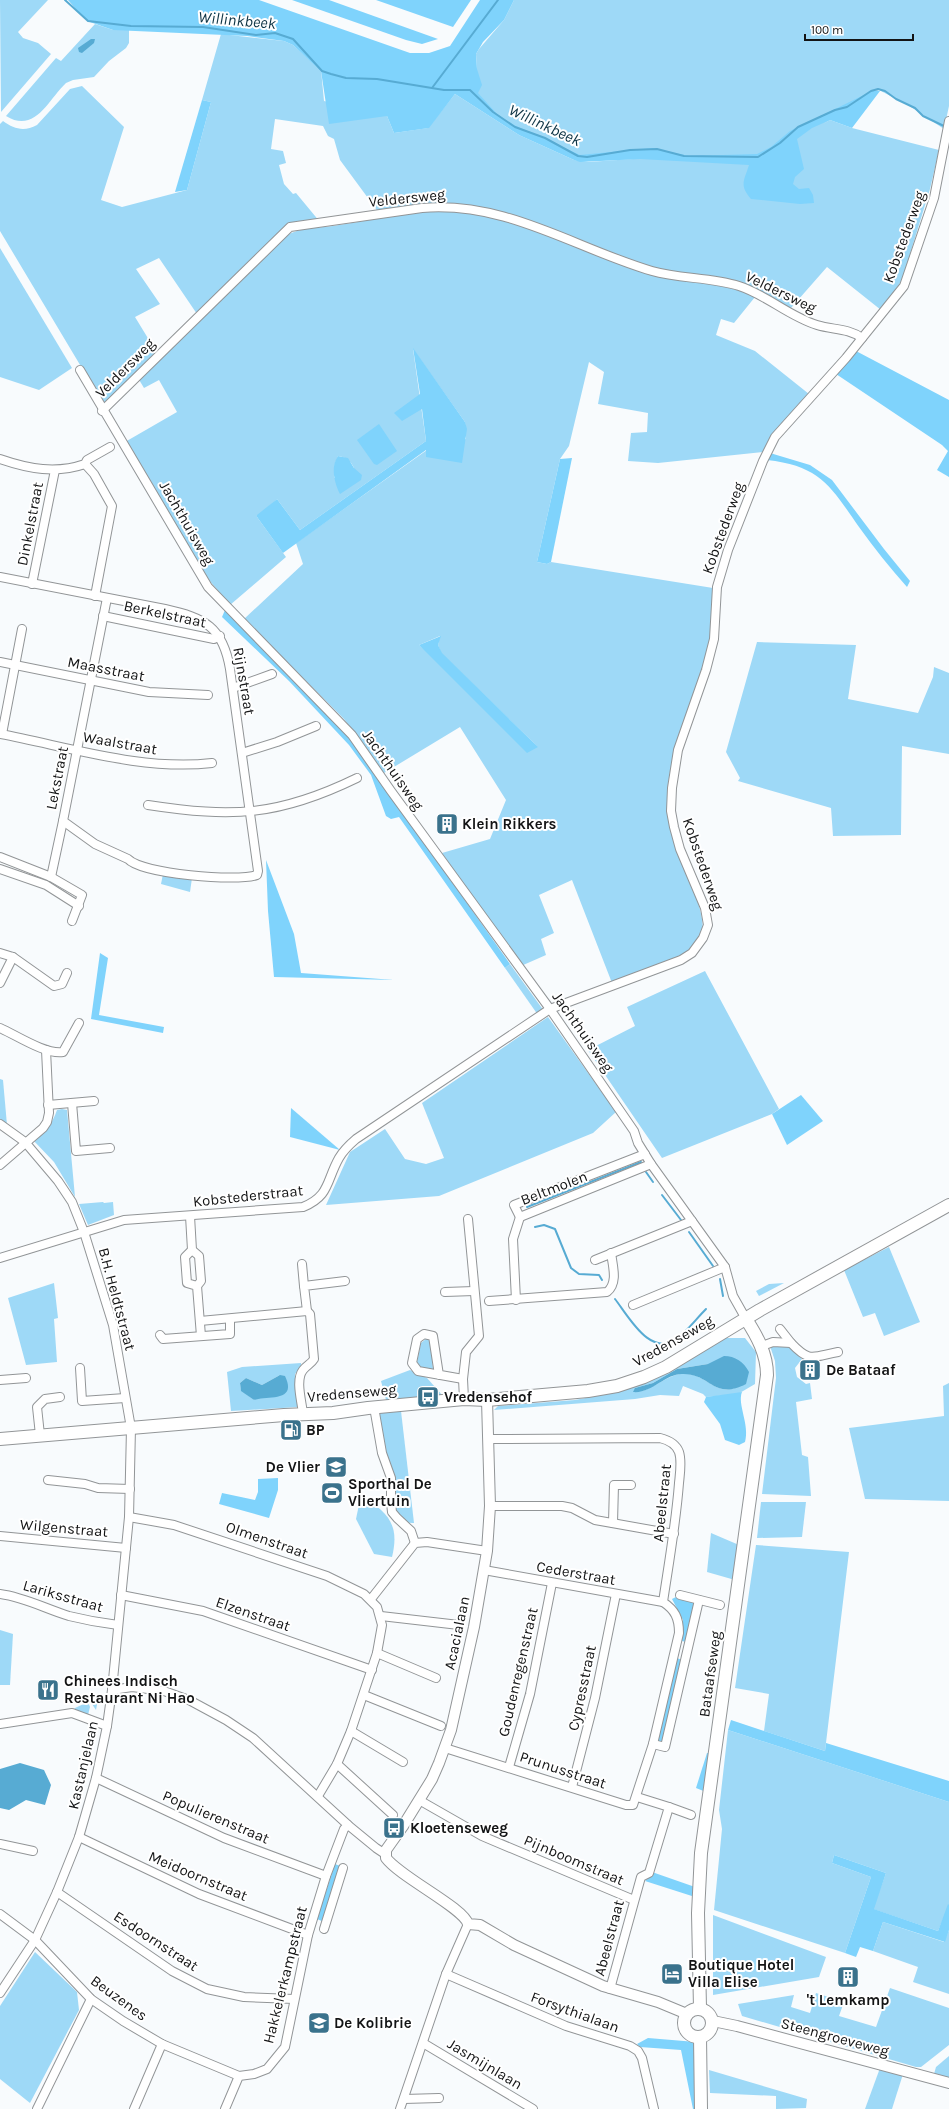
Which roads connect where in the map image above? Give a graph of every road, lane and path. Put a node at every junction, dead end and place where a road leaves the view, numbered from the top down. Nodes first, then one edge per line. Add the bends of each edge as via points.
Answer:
1 (949, 122) edge
2 (862, 338) junction
3 (80, 370) dead end
4 (102, 411) junction
5 (110, 447) dead end
6 (0, 459) edge
7 (85, 464) junction
8 (55, 470) junction
9 (0, 577) edge
10 (32, 584) junction
11 (95, 596) junction
12 (107, 598) junction
13 (103, 616) junction
14 (22, 630) dead end
15 (220, 636) junction
16 (0, 662) edge
17 (15, 665) junction
18 (272, 674) dead end
19 (90, 680) junction
20 (233, 688) junction
21 (208, 695) dead end
22 (316, 726) dead end
23 (1, 734) edge
24 (76, 750) junction
25 (242, 754) junction
26 (212, 763) dead end
27 (357, 778) dead end
28 (148, 805) dead end
29 (249, 812) junction
30 (63, 821) junction
31 (0, 858) edge
32 (257, 865) joint
33 (0, 869) edge
34 (51, 877) junction
35 (79, 906) junction
36 (72, 921) dead end
37 (0, 953) edge
38 (13, 957) junction
39 (67, 973) dead end
40 (0, 983) edge
41 (550, 1009) junction
42 (79, 1023) dead end
43 (0, 1028) edge
44 (46, 1050) junction
45 (94, 1101) dead end
46 (72, 1103) junction
47 (48, 1105) junction
48 (0, 1124) edge
49 (25, 1142) junction
50 (110, 1148) dead end
51 (645, 1154) junction
52 (651, 1164) junction
53 (0, 1165) edge
54 (949, 1205) edge
55 (190, 1216) junction
56 (520, 1217) junction
57 (468, 1219) dead end
58 (692, 1221) junction
59 (84, 1232) junction
60 (192, 1250) junction
61 (611, 1253) junction
62 (0, 1258) edge
63 (595, 1260) dead end
64 (302, 1264) dead end
65 (725, 1268) junction
66 (345, 1281) dead end
67 (196, 1286) junction
68 (304, 1286) junction
69 (474, 1291) junction
70 (445, 1292) dead end
71 (516, 1300) junction
72 (490, 1301) dead end
73 (633, 1305) dead end
74 (307, 1311) junction
75 (746, 1318) junction
76 (230, 1320) junction
77 (200, 1321) junction
78 (780, 1329) dead end
79 (160, 1335) dead end
80 (201, 1336) junction
81 (791, 1343) junction
82 (762, 1346) junction
83 (838, 1352) dead end
84 (80, 1368) dead end
85 (439, 1375) junction
86 (26, 1378) dead end
87 (463, 1379) junction
88 (0, 1380) edge
89 (60, 1397) dead end
90 (125, 1398) junction
91 (464, 1399) junction
92 (487, 1400) junction
93 (374, 1407) junction
94 (303, 1414) junction
95 (130, 1428) junction
96 (40, 1435) junction
97 (489, 1438) junction
98 (0, 1439) edge
99 (48, 1480) dead end
100 (631, 1486) dead end
101 (130, 1489) junction
102 (490, 1506) junction
103 (129, 1517) junction
104 (613, 1523) junction
105 (674, 1534) junction
106 (0, 1536) edge
107 (415, 1543) junction
108 (126, 1548) junction
109 (487, 1551) junction
110 (484, 1570) junction
111 (552, 1583) junction
112 (0, 1594) edge
113 (616, 1594) junction
114 (121, 1595) junction
115 (680, 1595) dead end
116 (371, 1599) junction
117 (699, 1600) junction
118 (663, 1602) junction
119 (720, 1605) dead end
120 (381, 1616) junction
121 (118, 1625) junction
122 (459, 1625) dead end
123 (675, 1649) junction
124 (687, 1651) junction
125 (377, 1653) junction
126 (372, 1670) junction
127 (436, 1678) dead end
128 (112, 1690) junction
129 (364, 1695) junction
130 (0, 1724) edge
131 (107, 1726) junction
132 (441, 1726) dead end
133 (351, 1731) junction
134 (653, 1744) junction
135 (445, 1748) junction
136 (403, 1762) dead end
137 (337, 1764) junction
138 (509, 1767) junction
139 (96, 1778) junction
140 (572, 1787) junction
141 (318, 1796) junction
142 (637, 1797) junction
143 (419, 1800) junction
144 (669, 1807) junction
145 (393, 1815) dead end
146 (691, 1815) dead end
147 (348, 1825) junction
148 (79, 1837) junction
149 (0, 1844) edge
150 (33, 1852) dead end
151 (385, 1854) junction
152 (343, 1868) dead end
153 (326, 1876) junction
154 (57, 1892) junction
155 (634, 1900) junction
156 (0, 1914) edge
157 (468, 1924) junction
158 (324, 1928) dead end
159 (308, 1935) junction
160 (35, 1940) junction
161 (446, 1974) junction
162 (610, 1989) junction
163 (0, 1994) edge
164 (91, 1999) junction
165 (294, 1999) junction
166 (700, 2008) junction
167 (687, 2014) junction
168 (712, 2021) junction
169 (700, 2037) junction
170 (423, 2043) junction
171 (162, 2044) junction
172 (240, 2076) junction
173 (949, 2083) edge
174 (439, 2098) dead end
175 (404, 2099) junction
176 (37, 2109) edge
177 (134, 2109) edge
178 (225, 2109) edge
179 (400, 2109) edge
180 (533, 2109) edge
181 (654, 2109) edge
182 (702, 2109) edge

1 - 2 street, Kobstederweg via 934,198 904,286
2 - 4 street, Veldersweg via 853,331 817,325 790,314 764,297 738,286 651,271 509,217 484,210 443,206 422,208 290,227
2 - 41 street, Kobstederweg via 775,437 762,461 733,535 717,587 714,639 678,750 671,810 680,849 706,908 708,925 703,938 692,953 681,960
3 - 4 street, Jachthuisweg
4 - 41 street, Jachthuisweg via 130,453 208,587 352,735
5 - 7 street
6 - 8 street via 26,467
7 - 8 street
7 - 11 street via 94,474 112,506
8 - 10 street, Dinkelstraat
9 - 10 street, Rijnstraat
10 - 11 street, Rijnstraat
11 - 12 street, Rijnstraat
12 - 13 street, Lekstraat
12 - 15 street, Rijnstraat via 185,613 207,623
13 - 15 street, Berkelstraat via 214,639
13 - 19 street, Lekstraat
14 - 17 street
15 - 20 street, Rijnstraat via 228,658
16 - 17 street, Maasstraat
17 - 19 street, Maasstraat
17 - 23 street
18 - 20 street
19 - 21 street, Maasstraat via 149,692
19 - 24 street, Lekstraat
20 - 25 street, Rijnstraat
22 - 25 street
23 - 24 street, Waalstraat
24 - 26 street, Waalstraat via 158,764
24 - 30 street, Lekstraat
25 - 29 street, Rijnstraat
27 - 29 street via 324,794 292,804
28 - 29 street via 190,811
29 - 32 street, Rijnstraat
30 - 32 street, Lekstraat via 95,844 128,859 131,863 152,869 187,875 243,876 257,875
30 - 34 street
31 - 34 street
33 - 35 street via 46,885
34 - 35 street via 82,895
35 - 36 street
37 - 38 street
38 - 39 street via 54,986 62,984
38 - 40 street
41 - 51 street, Jachthuisweg via 634,1130
41 - 55 street, Kobstederstraat via 356,1139 339,1158 324,1194 315,1202 303,1207
42 - 44 street via 63,1052
43 - 44 street
44 - 47 street
45 - 46 street
46 - 47 street
46 - 50 street via 76,1151
47 - 49 street via 47,1122
48 - 49 street, B.H. Heldtstraat
49 - 53 street
49 - 59 street, B.H. Heldtstraat via 62,1186 72,1202
51 - 52 street, Jachthuisweg
51 - 56 street, Beltmolen via 514,1205
52 - 56 street, Beltmolen
52 - 58 street, Jachthuisweg
54 - 75 main road, Vredenseweg
55 - 59 street, Kobstederstraat via 124,1220
55 - 60 street
56 - 71 street via 512,1239
57 - 69 street
58 - 61 street
58 - 65 street, Jachthuisweg
59 - 62 street, Kobstederstraat
59 - 90 street, B.H. Heldtstraat via 112,1324
60 - 67 street via 199,1256 201,1281
60 - 67 street via 185,1257 187,1283
61 - 63 street
61 - 71 street via 614,1279 612,1287 607,1292
64 - 68 street
65 - 73 street
65 - 75 street, Jachthuisweg via 733,1296
66 - 68 street
67 - 77 street
68 - 74 street
69 - 70 street
69 - 87 street via 479,1336 466,1352
71 - 72 street
74 - 76 street via 234,1317
74 - 94 street via 312,1318 314,1359 300,1376
75 - 82 main road, Bataafseweg
75 - 92 main road, Vredenseweg via 666,1367 617,1386
76 - 77 street
76 - 80 street via 230,1334
77 - 80 street
78 - 81 street
79 - 80 street via 163,1339
81 - 82 street via 773,1342
81 - 83 street via 804,1356 809,1357
82 - 166 main road, Bataafseweg via 767,1375 700,1867
84 - 90 street via 82,1401
85 - 85 street via 418,1371 412,1363 417,1339 424,1334 433,1336
85 - 87 street
86 - 88 street
87 - 91 street
89 - 96 street via 45,1399 37,1407
90 - 95 street, B.H. Heldtstraat
91 - 92 main road, Vredenseweg
91 - 93 main road, Vredenseweg
92 - 97 street, Acacialaan
93 - 94 main road, Vredenseweg
93 - 107 street via 380,1445 391,1478 392,1512 411,1531
94 - 95 main road, Vredenseweg
95 - 96 main road, Vredenseweg
95 - 101 street, Kastanjelaan
96 - 98 main road, Vredenseweg
97 - 102 street, Acacialaan
97 - 105 street, Abeelstraat via 667,1439 678,1448 681,1458
99 - 101 street via 98,1488
100 - 104 street via 614,1486
101 - 103 street, Kastanjelaan
102 - 104 street via 562,1506 572,1508 595,1520
102 - 109 street, Acacialaan
103 - 108 street, Kastanjelaan
103 - 116 street, Olmenstraat via 174,1525 235,1544 327,1576
104 - 105 street
105 - 118 street, Abeelstraat
106 - 108 street, Wilgenstraat
107 - 109 street via 427,1542
107 - 116 street
108 - 114 street, Kastanjelaan
109 - 110 street, Acacialaan
110 - 111 street, Cederstraat
110 - 135 street, Acacialaan via 462,1682
111 - 113 street, Cederstraat
111 - 138 street, Goudenregenstraat via 530,1694
112 - 121 street, Lariksstraat via 69,1616
113 - 118 street, Cederstraat
113 - 140 street, Cypresstraat via 595,1698
114 - 121 street, Kastanjelaan
114 - 126 street, Elzenstraat via 203,1611
115 - 117 street
116 - 120 street, Olmenstraat
117 - 119 street
117 - 124 street
118 - 123 street via 675,1612 679,1622
120 - 122 street
120 - 125 street
121 - 128 street, Kastanjelaan
123 - 124 street
123 - 134 street
124 - 134 street via 665,1747
125 - 126 street
125 - 127 street
126 - 129 street
128 - 131 street, Kastanjelaan
128 - 141 street via 149,1688 189,1700 253,1738
129 - 132 street
129 - 133 street
130 - 131 street via 72,1713
131 - 139 street, Kastanjelaan
133 - 136 street
133 - 137 street
134 - 142 street
135 - 138 street, Prunusstraat
135 - 143 street, Acacialaan
137 - 141 street
137 - 145 street
138 - 140 street, Prunusstraat
139 - 148 street, Kastanjelaan
139 - 153 street, Populierenstraat via 224,1838
140 - 142 street, Prunusstraat via 626,1805 633,1804
141 - 147 street
142 - 144 street
143 - 151 street, Acacialaan
143 - 155 street, Pijnboomstraat via 482,1836
144 - 146 street
144 - 155 street, Abeelstraat via 649,1873 641,1877
147 - 151 street
147 - 153 street, Hakkelerkampstraat via 344,1829
148 - 154 street, Kastanjelaan
148 - 159 street, Meidoornstraat via 199,1894
149 - 150 street
151 - 157 street via 388,1861 464,1915
152 - 158 street, Hakkelerkampstraat
153 - 159 street, Hakkelerkampstraat
154 - 160 street, Kastanjelaan
154 - 165 street, Esdoornstraat via 172,1971 207,1989 244,1997
155 - 162 street, Abeelstraat
156 - 160 street, Beuzenes
157 - 161 street
157 - 162 street via 480,1925 514,1945
159 - 165 street, Hakkelerkampstraat
160 - 163 street, Kastanjelaan
160 - 164 street, Beuzenes
161 - 170 street
161 - 181 street, Forsythialaan via 566,2026 630,2046 638,2051
162 - 167 street via 658,2002
164 - 171 street, Beuzenes
164 - 176 street
165 - 172 street, Hakkelerkampstraat via 285,2046 277,2058 267,2069
166 - 167 main road via 692,2009
166 - 168 main road via 707,2011
167 - 169 main road via 684,2021 686,2031
168 - 169 main road via 710,2030
168 - 173 street, Steengroeveweg
169 - 182 main road
170 - 175 street
170 - 180 street, Jasmijnlaan
171 - 172 street, Beuzenes
171 - 177 street
172 - 178 street
174 - 175 street
175 - 179 street

